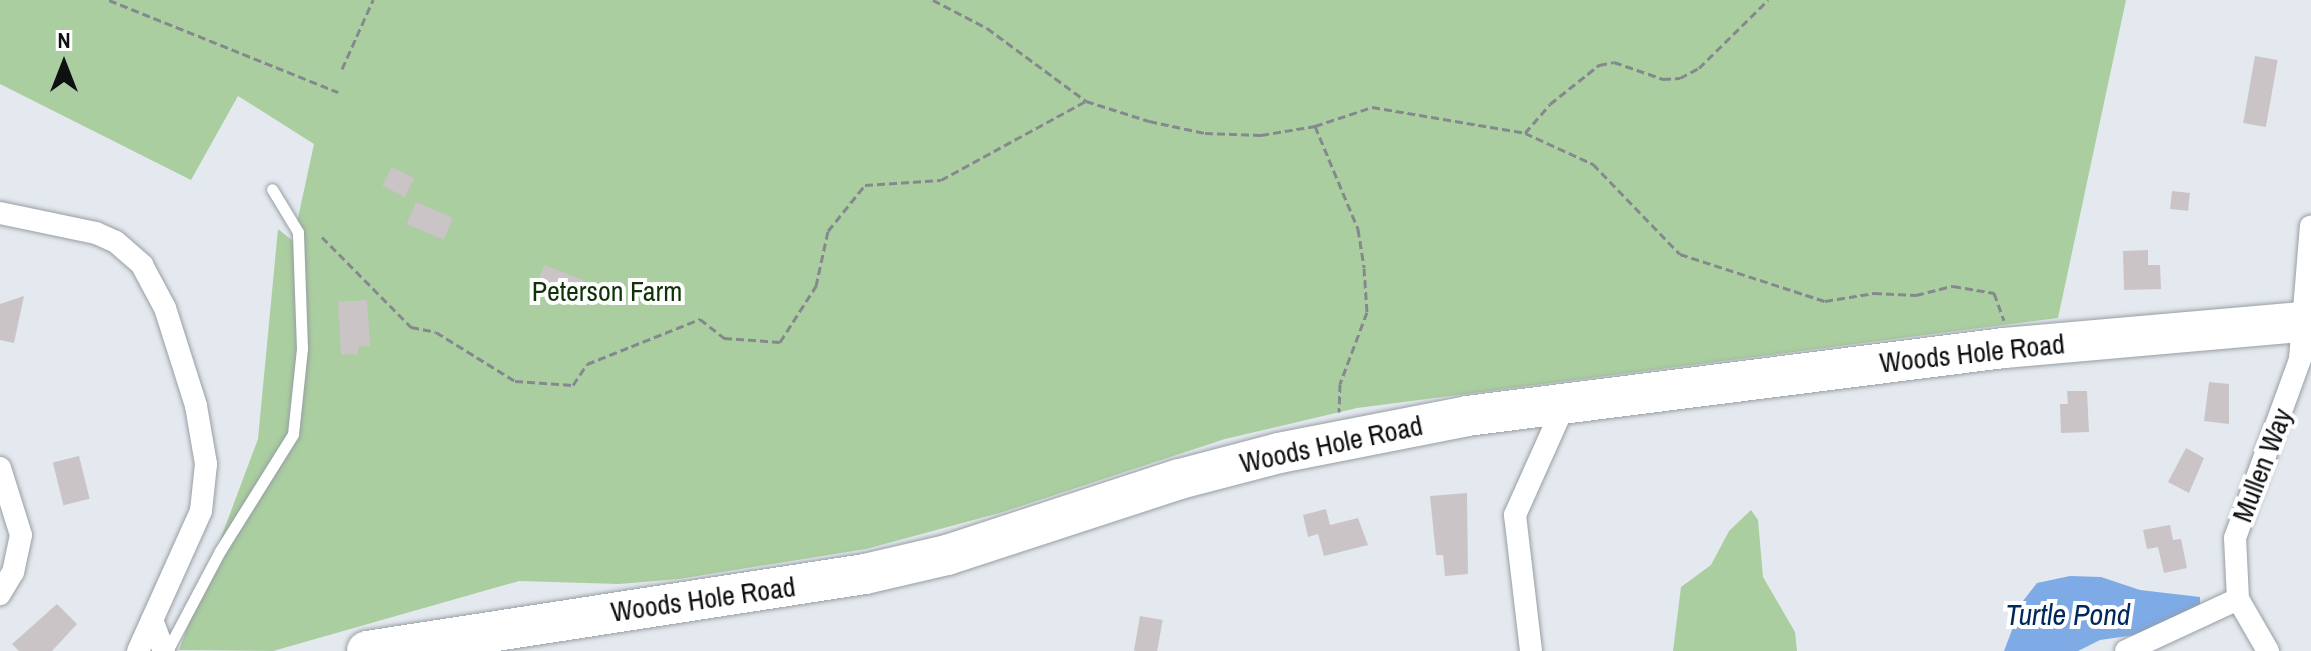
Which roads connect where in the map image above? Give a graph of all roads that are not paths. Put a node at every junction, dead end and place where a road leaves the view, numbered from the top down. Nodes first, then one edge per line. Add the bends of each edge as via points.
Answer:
1 (272, 189) dead end
2 (0, 213) edge
3 (2311, 226) edge
4 (2308, 321) edge
5 (1565, 403) junction
6 (0, 468) edge
7 (0, 594) edge
8 (2238, 599) junction
9 (152, 620) junction
10 (138, 651) edge
11 (165, 651) edge
12 (367, 651) edge
13 (1531, 651) edge
14 (2126, 651) edge
15 (2268, 651) edge

1 - 11 lane via 298,232 302,349 293,434
2 - 9 street via 55,221 116,242 142,265 165,308 199,416 206,488 194,533
3 - 4 street, Mullen Way
4 - 5 highway, Woods Hole Road via 2004,348
4 - 8 street, Mullen Way via 2291,388 2235,538
5 - 12 highway, Woods Hole Road via 1338,441 1180,479 947,555 865,574
5 - 13 street via 1515,515
6 - 7 street via 21,535 13,572
8 - 14 street
8 - 15 street, Mullen Way
9 - 10 street
9 - 11 street

